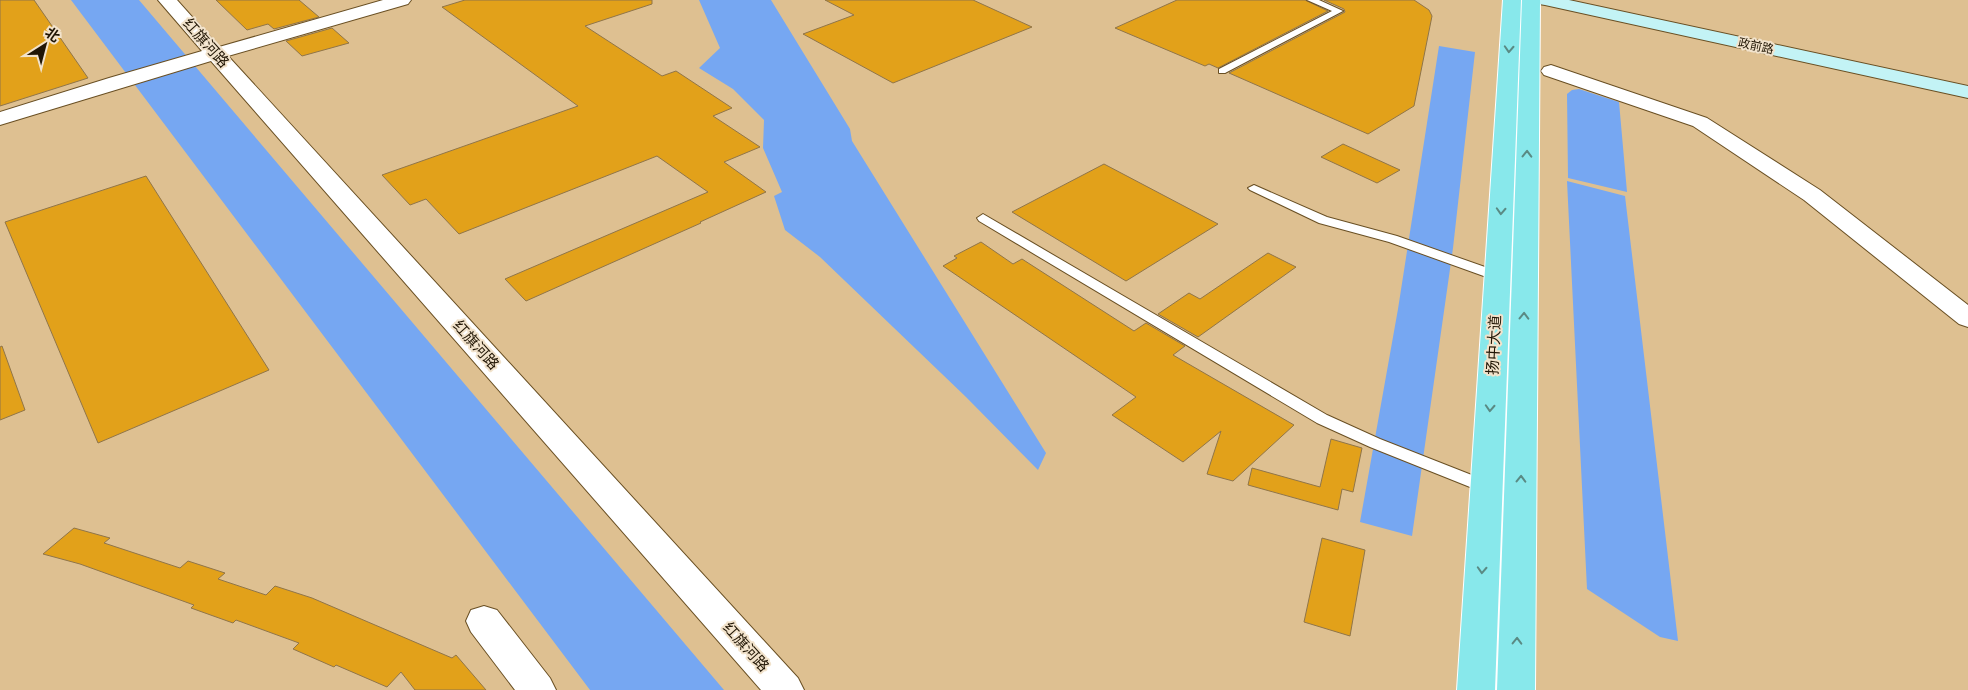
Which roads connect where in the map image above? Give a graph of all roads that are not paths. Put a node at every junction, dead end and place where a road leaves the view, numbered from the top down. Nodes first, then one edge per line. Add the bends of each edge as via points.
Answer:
1 (167, 0) edge
2 (402, 0) edge
3 (1311, 0) edge
4 (1512, 0) edge
5 (1531, 0) edge
6 (1544, 0) edge
7 (209, 55) junction
8 (1222, 71) dead end
9 (1551, 71) dead end
10 (1968, 92) edge
11 (0, 119) edge
12 (1254, 188) dead end
13 (983, 218) dead end
14 (1497, 276) junction
15 (1968, 318) edge
16 (1486, 488) junction
17 (484, 621) dead end
18 (537, 690) edge
19 (785, 690) edge
20 (1476, 690) edge
21 (1516, 690) edge

1 - 7 street, 红旗河路
2 - 7 street
3 - 8 lane via 1339,10
4 -> 14 main road, 扬中大道
21 -> 5 main road, 扬中大道
6 - 10 main road, 政前路
7 - 11 street
7 - 19 street, 红旗河路
9 - 15 street via 1700,122 1812,195
12 - 14 lane via 1323,220
13 - 16 lane via 1322,420
14 -> 16 main road, 扬中大道
16 -> 20 main road, 扬中大道
17 - 18 street

